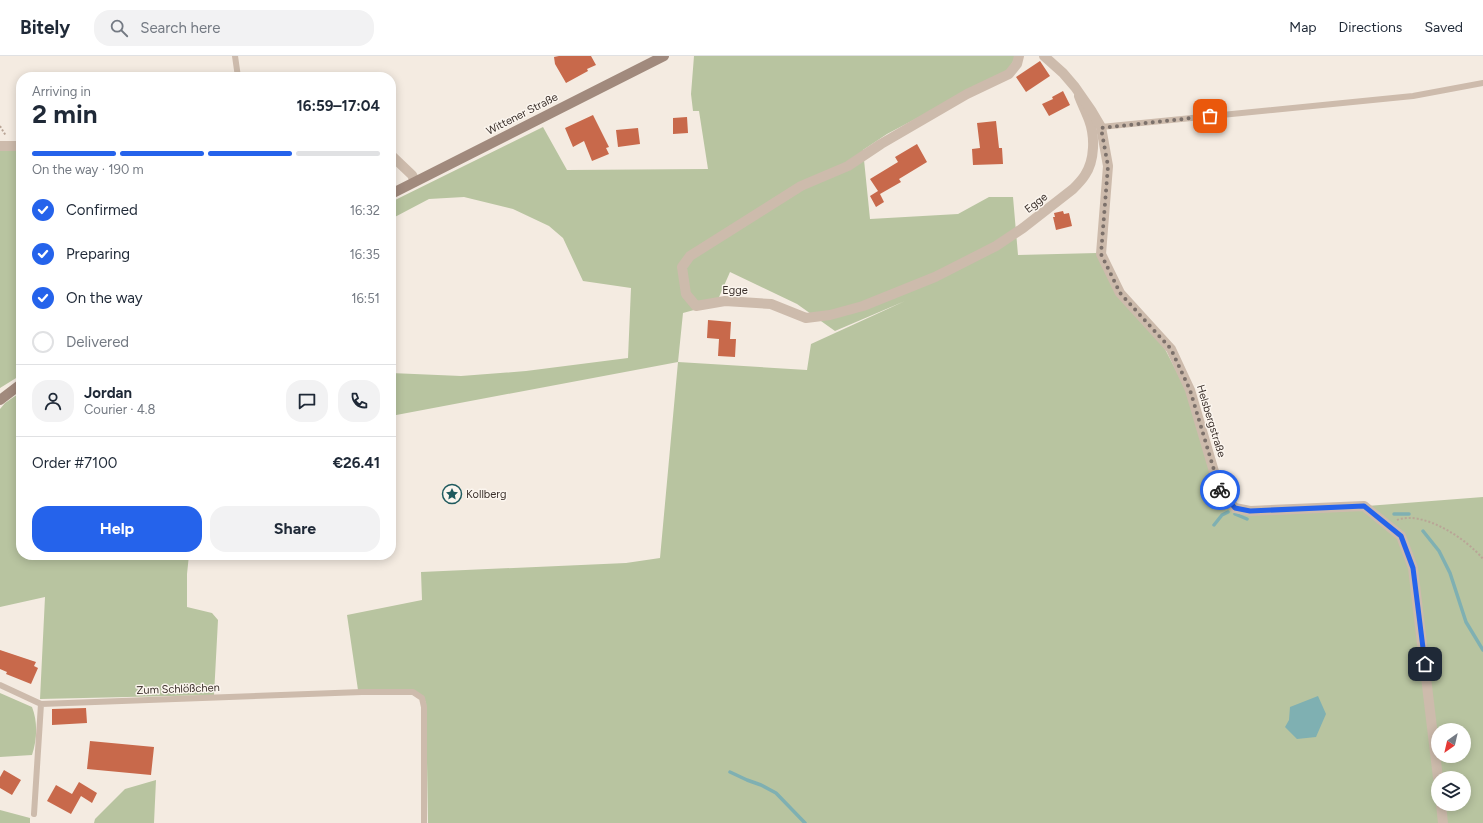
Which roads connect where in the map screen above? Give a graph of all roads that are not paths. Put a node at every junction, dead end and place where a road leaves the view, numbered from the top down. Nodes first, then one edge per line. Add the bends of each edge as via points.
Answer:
1 (235, 56) edge
2 (664, 56) edge
3 (1019, 56) edge
4 (1044, 56) edge
5 (237, 72) edge
6 (1483, 83) edge
7 (1075, 87) junction
8 (1101, 128) junction
9 (0, 146) edge
10 (16, 146) edge
11 (396, 160) edge
12 (415, 181) junction
13 (396, 191) edge
14 (16, 387) edge
15 (0, 400) edge
16 (0, 685) edge
17 (41, 704) junction
18 (1437, 771) edge
19 (1442, 811) edge
20 (34, 814) dead end
21 (424, 823) edge
22 (1443, 823) edge

1 - 5 lane
2 - 12 main road, Wittener Straße
3 - 7 street, Egge via 1017,64 1009,74 967,94 848,166 801,186 690,256 682,267 686,294 696,306 725,301 751,302 771,304 806,318 830,315 862,306 935,277 996,246 1073,189 1090,166 1093,142 1090,122
4 - 7 street, Helsbergstraße
6 - 8 lane via 1413,96
7 - 8 street, Helsbergstraße
8 - 18 street, Helsbergstraße via 1108,166 1101,254 1120,293 1171,349 1190,390 1220,492 1235,508 1250,511 1364,506 1401,536 1413,568
9 - 10 street
11 - 12 street
12 - 13 main road, Wittener Straße
14 - 15 main road
16 - 17 lane, Zum Schlößchen
17 - 20 lane
17 - 21 lane, Zum Schlößchen via 413,692 422,698 424,707
19 - 22 street

